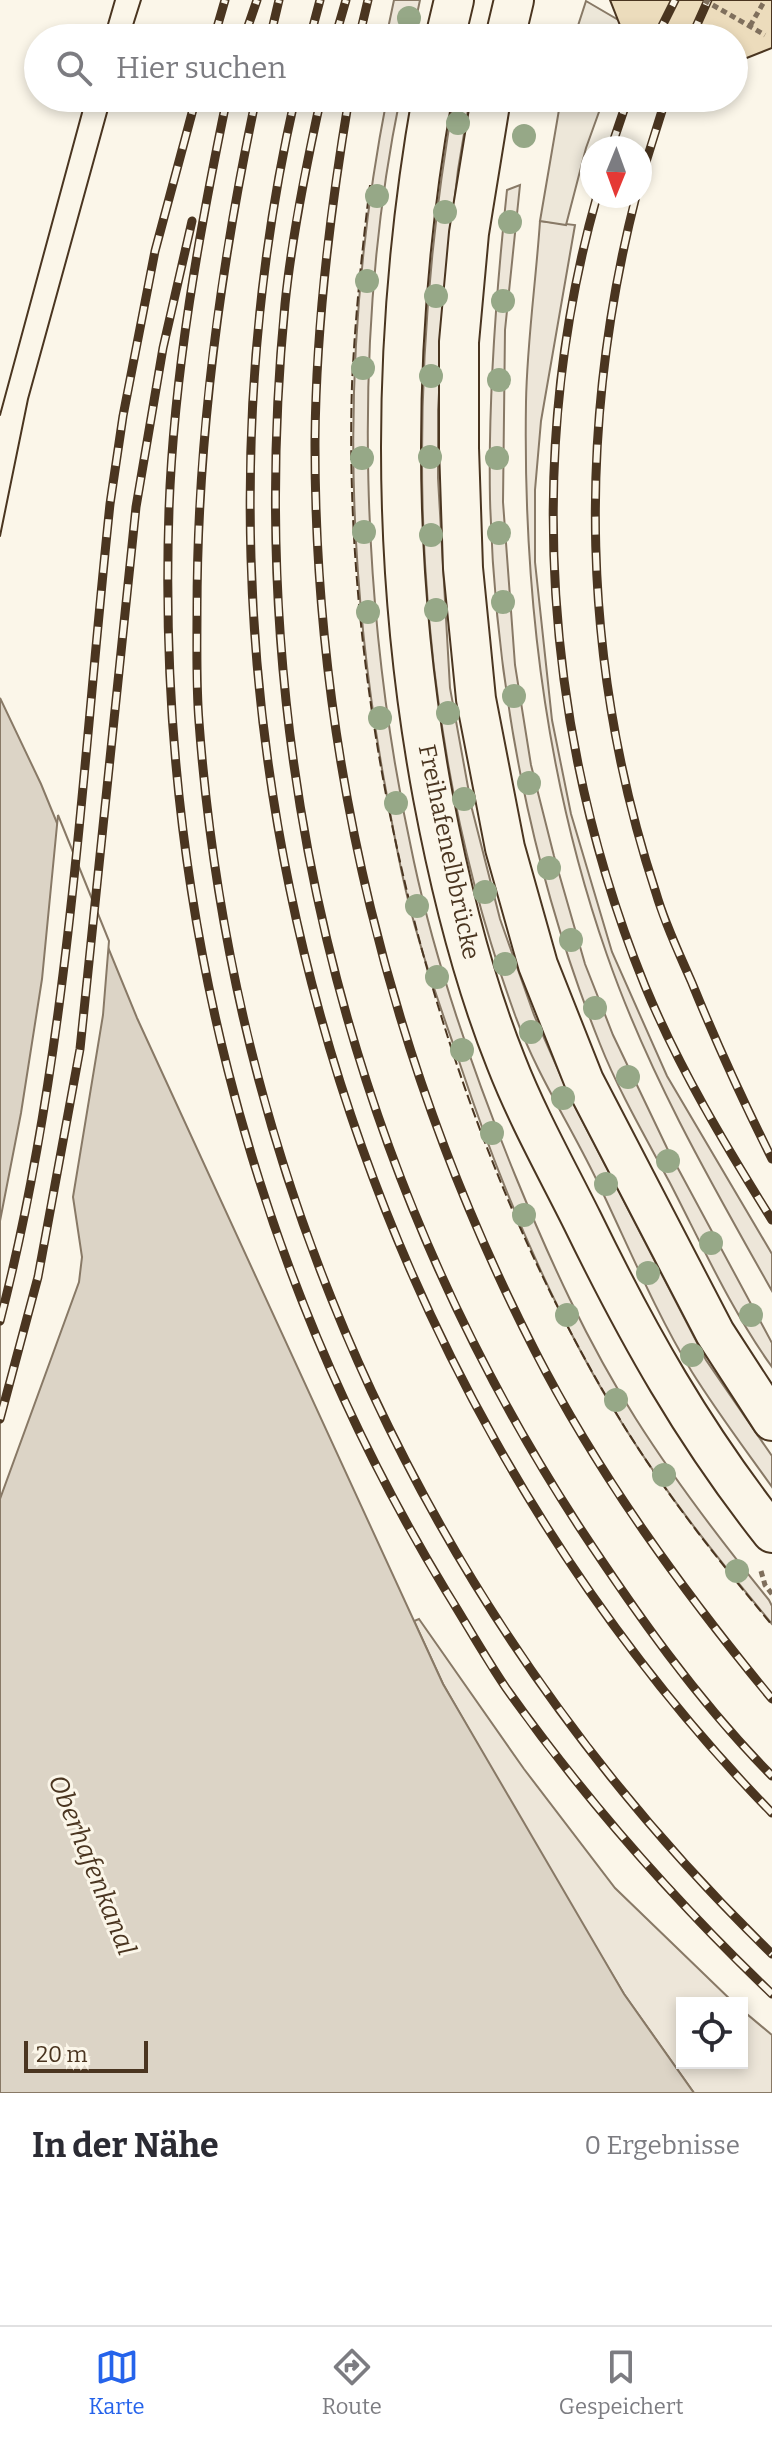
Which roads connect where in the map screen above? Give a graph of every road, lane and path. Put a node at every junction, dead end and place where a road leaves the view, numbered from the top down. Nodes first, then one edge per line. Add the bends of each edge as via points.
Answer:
1 (454, 0) edge
2 (514, 0) edge
3 (704, 0) edge
4 (765, 0) edge
5 (448, 24) edge
6 (508, 24) edge
7 (746, 24) edge
8 (750, 26) joint
9 (765, 35) dead end
10 (430, 112) edge
11 (489, 112) edge
12 (772, 1421) edge
13 (772, 1533) edge

1 - 5 street
2 - 6 street
3 - 7 path, bridge
4 - 8 path
8 - 9 path, bridge
10 - 13 street, Freihafenelbbrücke via 406,296 400,475 415,680 446,862 491,1021 537,1129 657,1367 723,1470
11 - 12 street via 469,233 459,342 459,448 463,568 476,699 505,848 538,965 584,1081 715,1333

